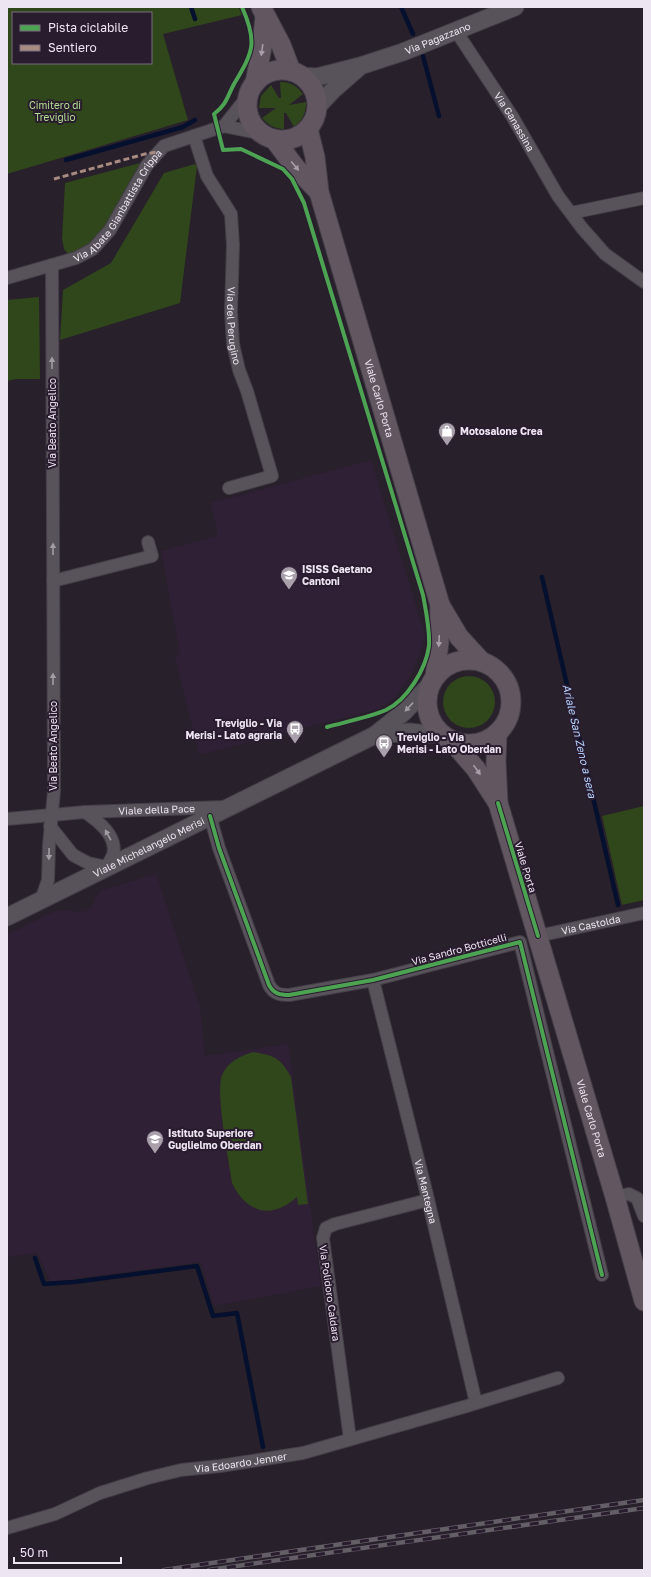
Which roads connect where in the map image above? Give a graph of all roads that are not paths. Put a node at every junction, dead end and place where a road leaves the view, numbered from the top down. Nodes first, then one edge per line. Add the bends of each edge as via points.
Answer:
1 (515, 7) edge
2 (263, 11) edge
3 (456, 31) junction
4 (360, 66) junction
5 (296, 74) junction
6 (253, 88) junction
7 (317, 106) junction
8 (224, 126) junction
9 (308, 129) junction
10 (194, 136) junction
11 (268, 136) junction
12 (319, 192) junction
13 (644, 198) edge
14 (571, 213) junction
15 (52, 265) junction
16 (7, 278) edge
17 (644, 282) edge
18 (229, 488) dead end
19 (148, 542) dead end
20 (53, 581) junction
21 (440, 605) junction
22 (480, 661) junction
23 (432, 681) junction
24 (497, 733) junction
25 (375, 734) junction
26 (446, 737) junction
27 (498, 803) junction
28 (227, 807) junction
29 (85, 812) junction
30 (210, 816) junction
31 (7, 819) edge
32 (51, 821) junction
33 (107, 867) junction
34 (41, 900) junction
35 (644, 913) edge
36 (7, 917) edge
37 (538, 936) junction
38 (373, 980) junction
39 (615, 1197) junction
40 (428, 1200) junction
41 (644, 1216) edge
42 (602, 1275) dead end
43 (644, 1301) edge
44 (558, 1378) dead end
45 (476, 1403) junction
46 (350, 1439) junction
47 (7, 1528) edge

1 - 3 main road, Via Pagazzano
2 - 5 main road
2 -> 6 main road, Viale Carlo Porta via 262,47
3 - 4 main road, Via Pagazzano
3 - 14 street, Via Ganassina
4 - 5 main road, Via Pagazzano via 316,77
4 - 7 main road, Via Pagazzano
5 - 6 main road via 281,70 271,72 262,77
5 - 7 main road via 308,81
6 - 8 street
6 - 11 main road, Viale Carlo Porta via 248,104 249,115 254,126
7 - 9 main road via 316,115
8 - 10 street, Via Abate Gianbattista Crippa
8 - 11 street
9 - 11 main road via 292,139 283,140
9 - 12 main road, Viale Carlo Porta via 315,157
10 - 15 street, Via Abate Gianbattista Crippa via 164,146 157,152 144,169 110,230 97,246 84,255
10 - 18 street, Via del Perugino via 207,176 231,214 233,344 272,476
11 -> 12 main road, Viale Carlo Porta
12 - 21 main road, Viale Carlo Porta
13 - 14 street
14 - 17 street, Via Ganassina via 605,254
15 - 16 street, Via Abate Gianbattista Crippa
20 -> 15 street, Via Beato Angelico
19 - 20 street via 152,556
32 -> 20 street, Via Beato Angelico via 54,791
21 - 22 main road, Viale Carlo Porta via 459,637
21 -> 23 main road, Viale Carlo Porta via 439,642
22 - 23 main road, Viale Carlo Porta via 468,659 455,662 444,668
22 - 24 main road, Viale Carlo Porta via 492,666 502,675 510,692 510,712 505,724
23 -> 25 main road, Viale Michelangelo Merisi via 404,712
23 - 26 main road, Viale Carlo Porta via 426,705 434,726
24 - 26 main road, Viale Carlo Porta via 475,744 463,744
24 - 27 main road
25 - 26 main road, Viale Michelangelo Merisi via 410,732
25 - 28 main road, Viale Michelangelo Merisi
26 -> 27 main road via 476,768
27 - 37 main road, Viale Porta
28 - 29 street, Viale della Pace
28 - 30 main road, Viale Michelangelo Merisi
29 - 32 street, Viale della Pace
33 -> 29 street via 113,854 113,844 99,822
30 - 33 main road, Viale Michelangelo Merisi
30 - 38 street, Via Sandro Botticelli via 219,848 273,991 280,995 289,995
31 - 32 street, Viale della Pace
32 - 33 street via 73,855 88,863
32 -> 34 street via 48,880
33 - 34 main road, Viale Michelangelo Merisi
34 - 36 main road, Viale Michelangelo Merisi
35 - 37 street, Via Castolda
37 - 39 main road, Viale Carlo Porta
38 - 40 street, Via Mantegna
38 - 42 street, Via Sandro Botticelli via 520,942
39 - 41 street via 629,1194 638,1198
39 - 43 main road, Viale Carlo Porta
40 - 45 street, Via Mantegna
40 - 46 street, Via Polidoro Caldara via 326,1228 323,1242
44 - 45 street, Via Edoardo Jenner
45 - 46 street, Via Edoardo Jenner
46 - 47 street, Via Edoardo Jenner via 303,1453 182,1470 148,1478 100,1493 55,1514

